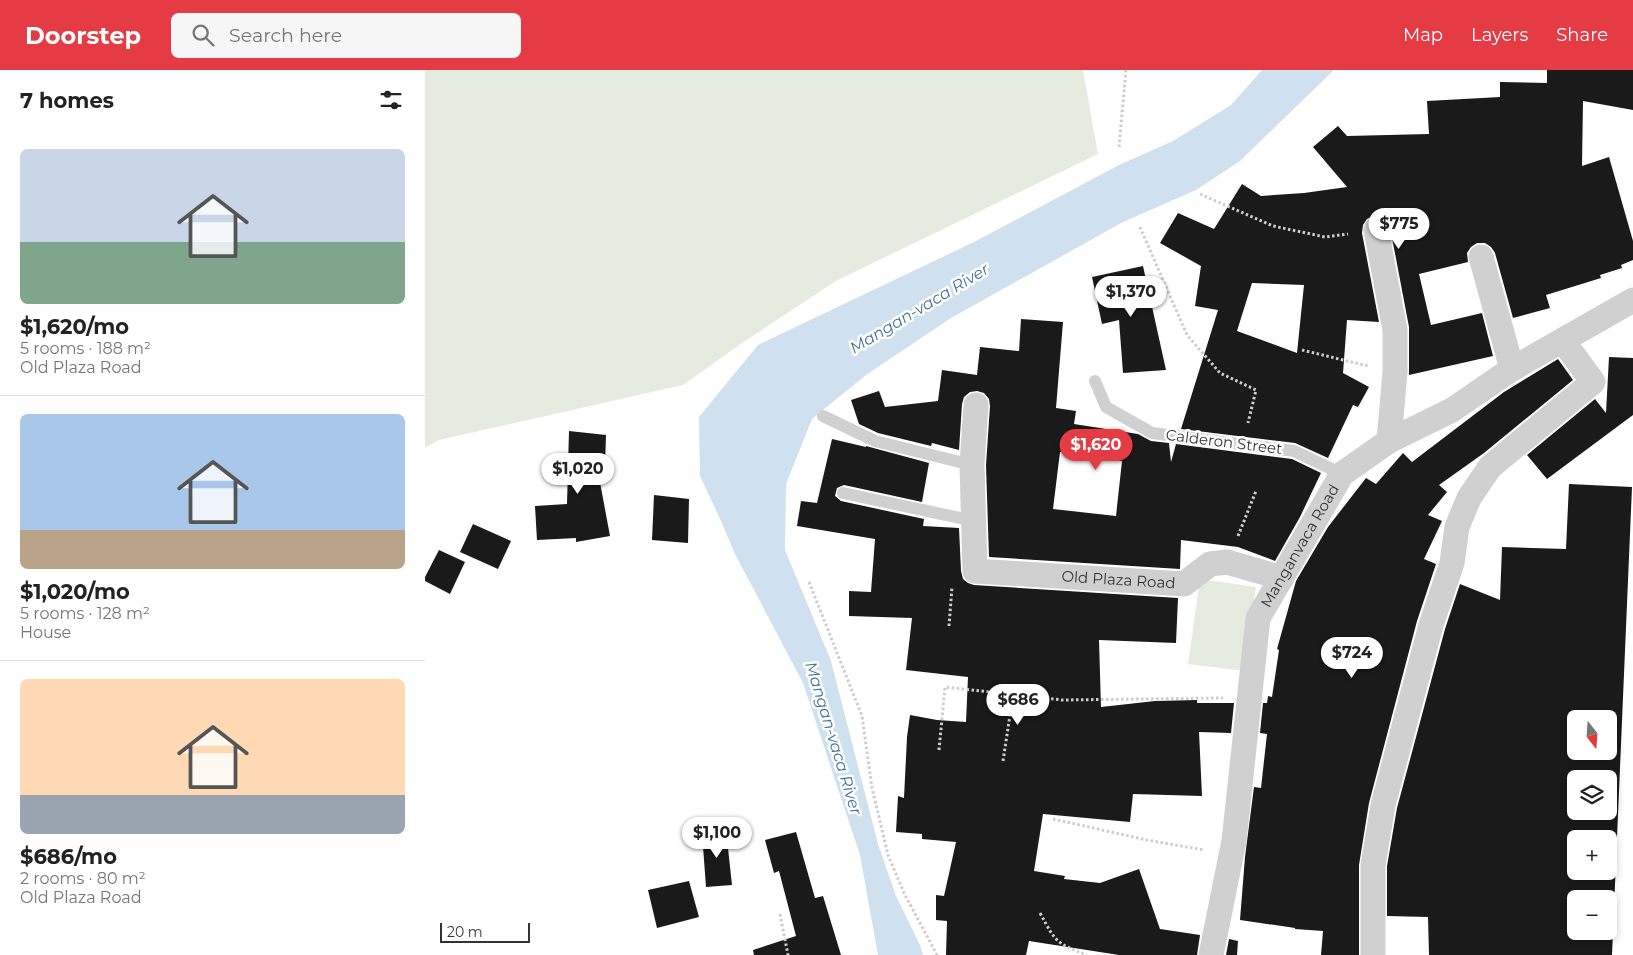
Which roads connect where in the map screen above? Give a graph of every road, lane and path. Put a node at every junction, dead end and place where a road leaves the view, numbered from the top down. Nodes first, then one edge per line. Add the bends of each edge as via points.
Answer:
1 (1126, 70) edge
2 (1119, 148) dead end
3 (1201, 194) dead end
4 (1140, 227) dead end
5 (1376, 230) joint
6 (1481, 257) dead end
7 (1633, 300) edge
8 (1563, 340) junction
9 (1302, 350) dead end
10 (1512, 369) junction
11 (1395, 372) junction
12 (1095, 381) dead end
13 (976, 405) dead end
14 (823, 416) dead end
15 (1389, 441) junction
16 (1242, 445) junction
17 (973, 465) junction
18 (1342, 474) junction
19 (1256, 491) dead end
20 (843, 494) dead end
21 (974, 521) junction
22 (1227, 562) junction
23 (1282, 578) junction
24 (809, 582) dead end
25 (1013, 694) junction
26 (1251, 698) junction
27 (939, 750) dead end
28 (1003, 761) dead end
29 (1053, 819) dead end
30 (1213, 852) dead end
31 (1040, 913) dead end
32 (780, 914) dead end
33 (788, 955) edge
34 (937, 955) edge
35 (1087, 955) edge
36 (1211, 955) edge
37 (1373, 955) edge

1 - 2 path
3 - 5 path via 1281,228 1325,237
4 - 16 path via 1187,335 1220,373 1256,390
5 - 11 street via 1395,330
6 - 10 street
7 - 8 street, Manganvaca Road
8 - 10 street, Manganvaca Road
8 - 37 street via 1593,382 1490,467 1469,498 1457,527 1453,563 1431,626 1383,805 1373,865
9 - 11 path
10 - 15 street, Manganvaca Road via 1452,410
11 - 15 street
12 - 16 lane, Calderon Street via 1106,407 1152,433
13 - 17 street
14 - 17 lane via 875,441
15 - 18 street, Manganvaca Road
16 - 18 lane, Calderon Street via 1294,451
17 - 21 street
18 - 23 street, Manganvaca Road
19 - 22 path
20 - 21 lane
21 - 22 street, Old Plaza Road via 975,571 1184,584 1210,564
22 - 23 street
23 - 26 street, Manganvaca Road via 1258,618
24 - 34 path via 862,716 872,788 888,855
25 - 26 path via 1062,700
25 - 27 path via 945,687
25 - 28 path
26 - 36 street, Manganvaca Road via 1234,841
29 - 30 path
31 - 35 path via 1055,940
32 - 33 path

